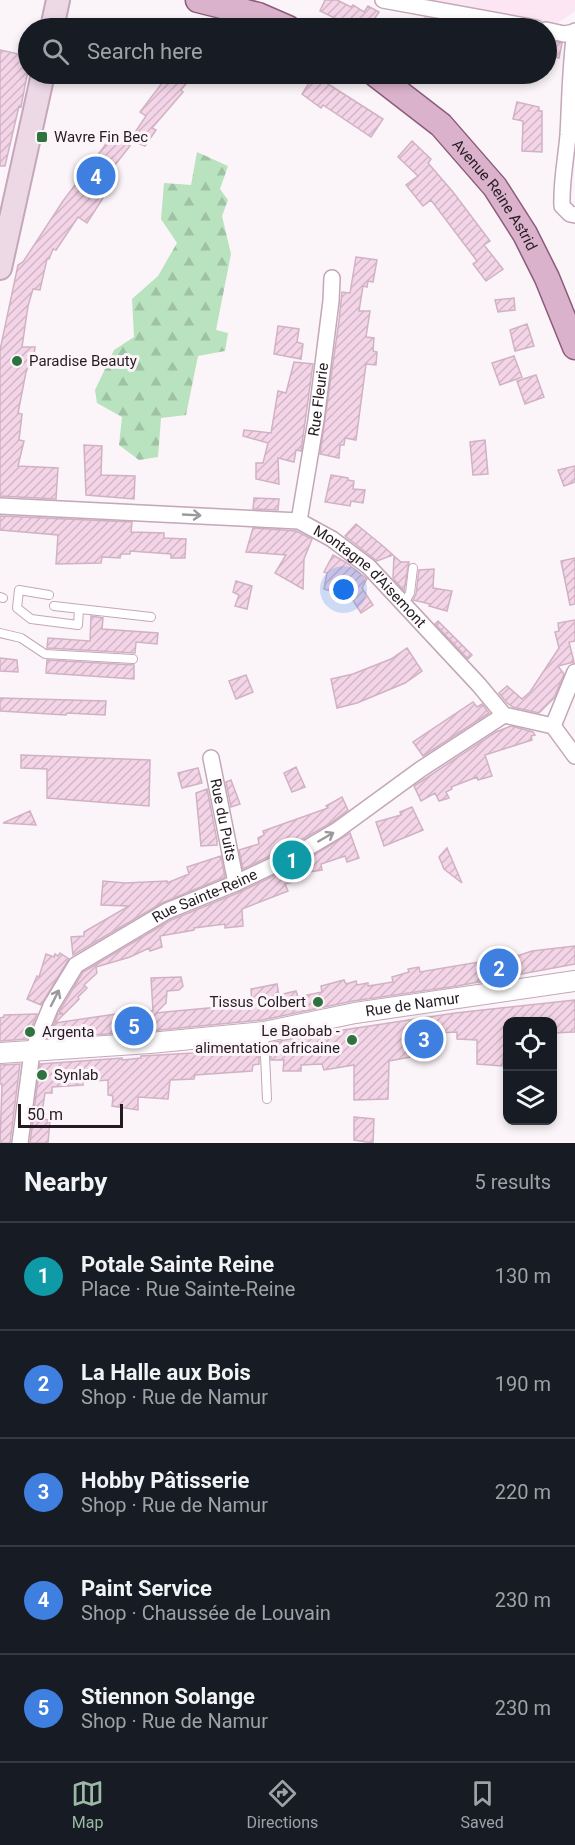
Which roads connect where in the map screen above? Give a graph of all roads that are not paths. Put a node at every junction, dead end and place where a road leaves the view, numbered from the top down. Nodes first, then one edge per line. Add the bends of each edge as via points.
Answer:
1 (58, 0) edge
2 (383, 0) edge
3 (208, 1) edge
4 (54, 18) edge
5 (265, 18) edge
6 (481, 18) edge
7 (557, 32) edge
8 (575, 32) edge
9 (41, 84) edge
10 (388, 84) edge
11 (575, 215) edge
12 (0, 268) edge
13 (332, 278) dead end
14 (575, 348) edge
15 (0, 506) edge
16 (299, 522) junction
17 (413, 568) dead end
18 (49, 595) dead end
19 (403, 605) junction
20 (54, 606) dead end
21 (80, 609) junction
22 (151, 617) dead end
23 (0, 633) edge
24 (133, 659) dead end
25 (575, 672) edge
26 (504, 715) junction
27 (553, 726) junction
28 (575, 756) edge
29 (211, 758) dead end
30 (236, 883) junction
31 (575, 981) edge
32 (264, 1032) junction
33 (32, 1052) junction
34 (0, 1053) edge
35 (267, 1099) dead end
36 (20, 1143) edge

1 - 4 main road
2 - 6 street
3 - 5 main road
7 - 8 street
8 - 11 street via 561,188 562,206
9 - 12 main road
10 - 14 main road, Avenue Reine Astrid via 441,125 495,187 534,251
13 - 16 street, Rue Fleurie
15 -> 16 street, Montagne d'Aisemont
16 - 19 street, Montagne d'Aisemont via 332,539 369,567
17 - 19 lane via 410,593
18 - 21 lane via 18,590 17,608 31,619 78,625
19 - 26 street, Montagne d'Aisemont
20 - 21 lane
21 - 22 lane
23 - 24 lane via 21,638 45,654
25 - 27 street
26 - 27 street
30 -> 26 street, Rue Sainte-Reine via 336,831
27 - 28 street
29 - 30 street, Rue du Puits
33 -> 30 street, Rue Sainte-Reine via 51,1006 76,965 167,911
31 - 32 street, Rue de Namur via 355,1013
32 - 33 street, Rue de Namur
32 - 35 lane
33 - 34 street, Rue de Namur
33 - 36 street, Rue Sainte-Reine

